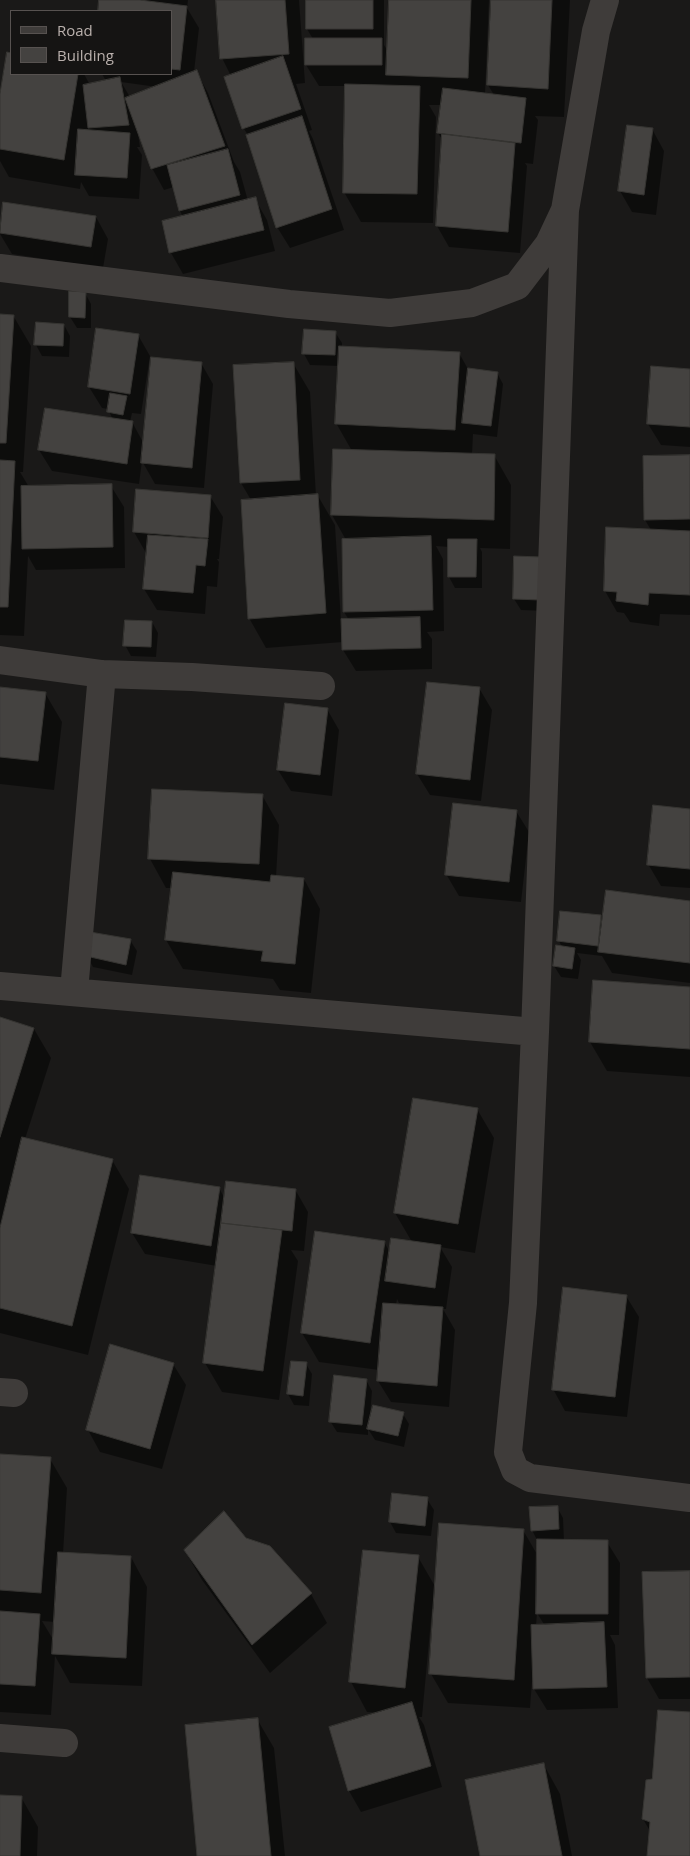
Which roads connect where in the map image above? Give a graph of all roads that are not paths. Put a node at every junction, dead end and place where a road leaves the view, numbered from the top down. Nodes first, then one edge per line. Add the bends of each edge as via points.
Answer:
1 (605, 0) edge
2 (565, 210) junction
3 (0, 268) edge
4 (0, 660) edge
5 (102, 674) junction
6 (321, 686) dead end
7 (0, 986) edge
8 (74, 991) junction
9 (535, 1032) junction
10 (690, 1498) edge
11 (0, 1738) edge
12 (64, 1744) dead end

1 - 2 street via 596,31
2 - 3 street via 550,244 517,286 472,303 390,313 289,304
2 - 9 street
4 - 5 street
5 - 6 street
5 - 8 street
7 - 8 street
8 - 9 street
9 - 10 street via 523,1303 508,1452 515,1470 530,1478
11 - 12 street

